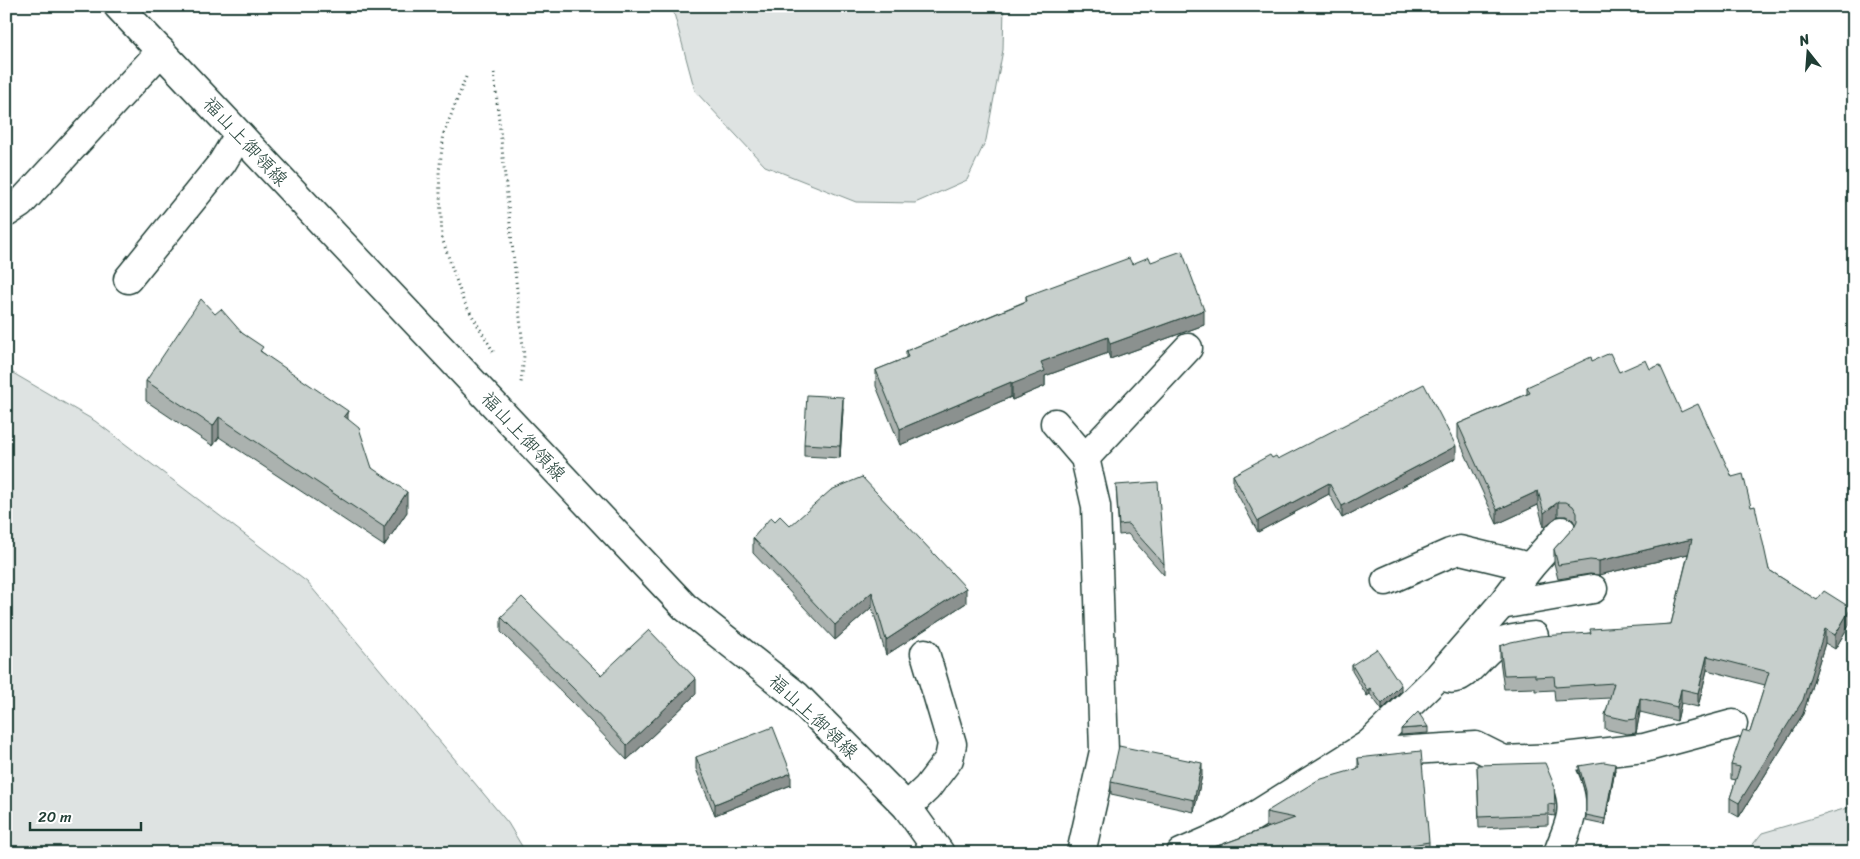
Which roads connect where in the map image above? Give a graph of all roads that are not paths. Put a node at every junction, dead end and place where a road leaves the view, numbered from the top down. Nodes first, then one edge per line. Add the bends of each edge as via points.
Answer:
1 (122, 8) edge
2 (161, 51) junction
3 (239, 135) junction
4 (6, 213) edge
5 (128, 279) dead end
6 (1188, 348) dead end
7 (1055, 423) dead end
8 (1085, 458) junction
9 (1562, 531) dead end
10 (1530, 567) junction
11 (1386, 581) dead end
12 (1593, 589) dead end
13 (1501, 605) junction
14 (1534, 636) edge
15 (925, 653) dead end
16 (1439, 676) junction
17 (1733, 724) dead end
18 (1369, 744) junction
19 (1554, 758) junction
20 (907, 807) junction
21 (940, 853) edge
22 (1081, 853) edge
23 (1182, 853) edge
24 (1558, 853) edge

1 - 2 street, 福山上御領線
2 - 3 street, 福山上御領線
2 - 4 street via 20,204
3 - 5 street via 222,163
3 - 20 street, 福山上御領線 via 685,606 798,696
6 - 8 street
7 - 8 street
8 - 22 street via 1096,506 1104,751
9 - 10 street
10 - 11 street via 1460,550
10 - 13 street
12 - 13 street
13 - 16 street
14 - 16 street via 1506,640 1492,647 1464,675 1452,680
15 - 20 street via 952,744 949,759 927,788
16 - 18 street
17 - 19 street via 1644,748
18 - 19 street via 1380,752 1476,746 1504,760
18 - 23 street via 1229,832
19 - 24 street via 1570,793 1571,807
20 - 21 street, 福山上御領線

